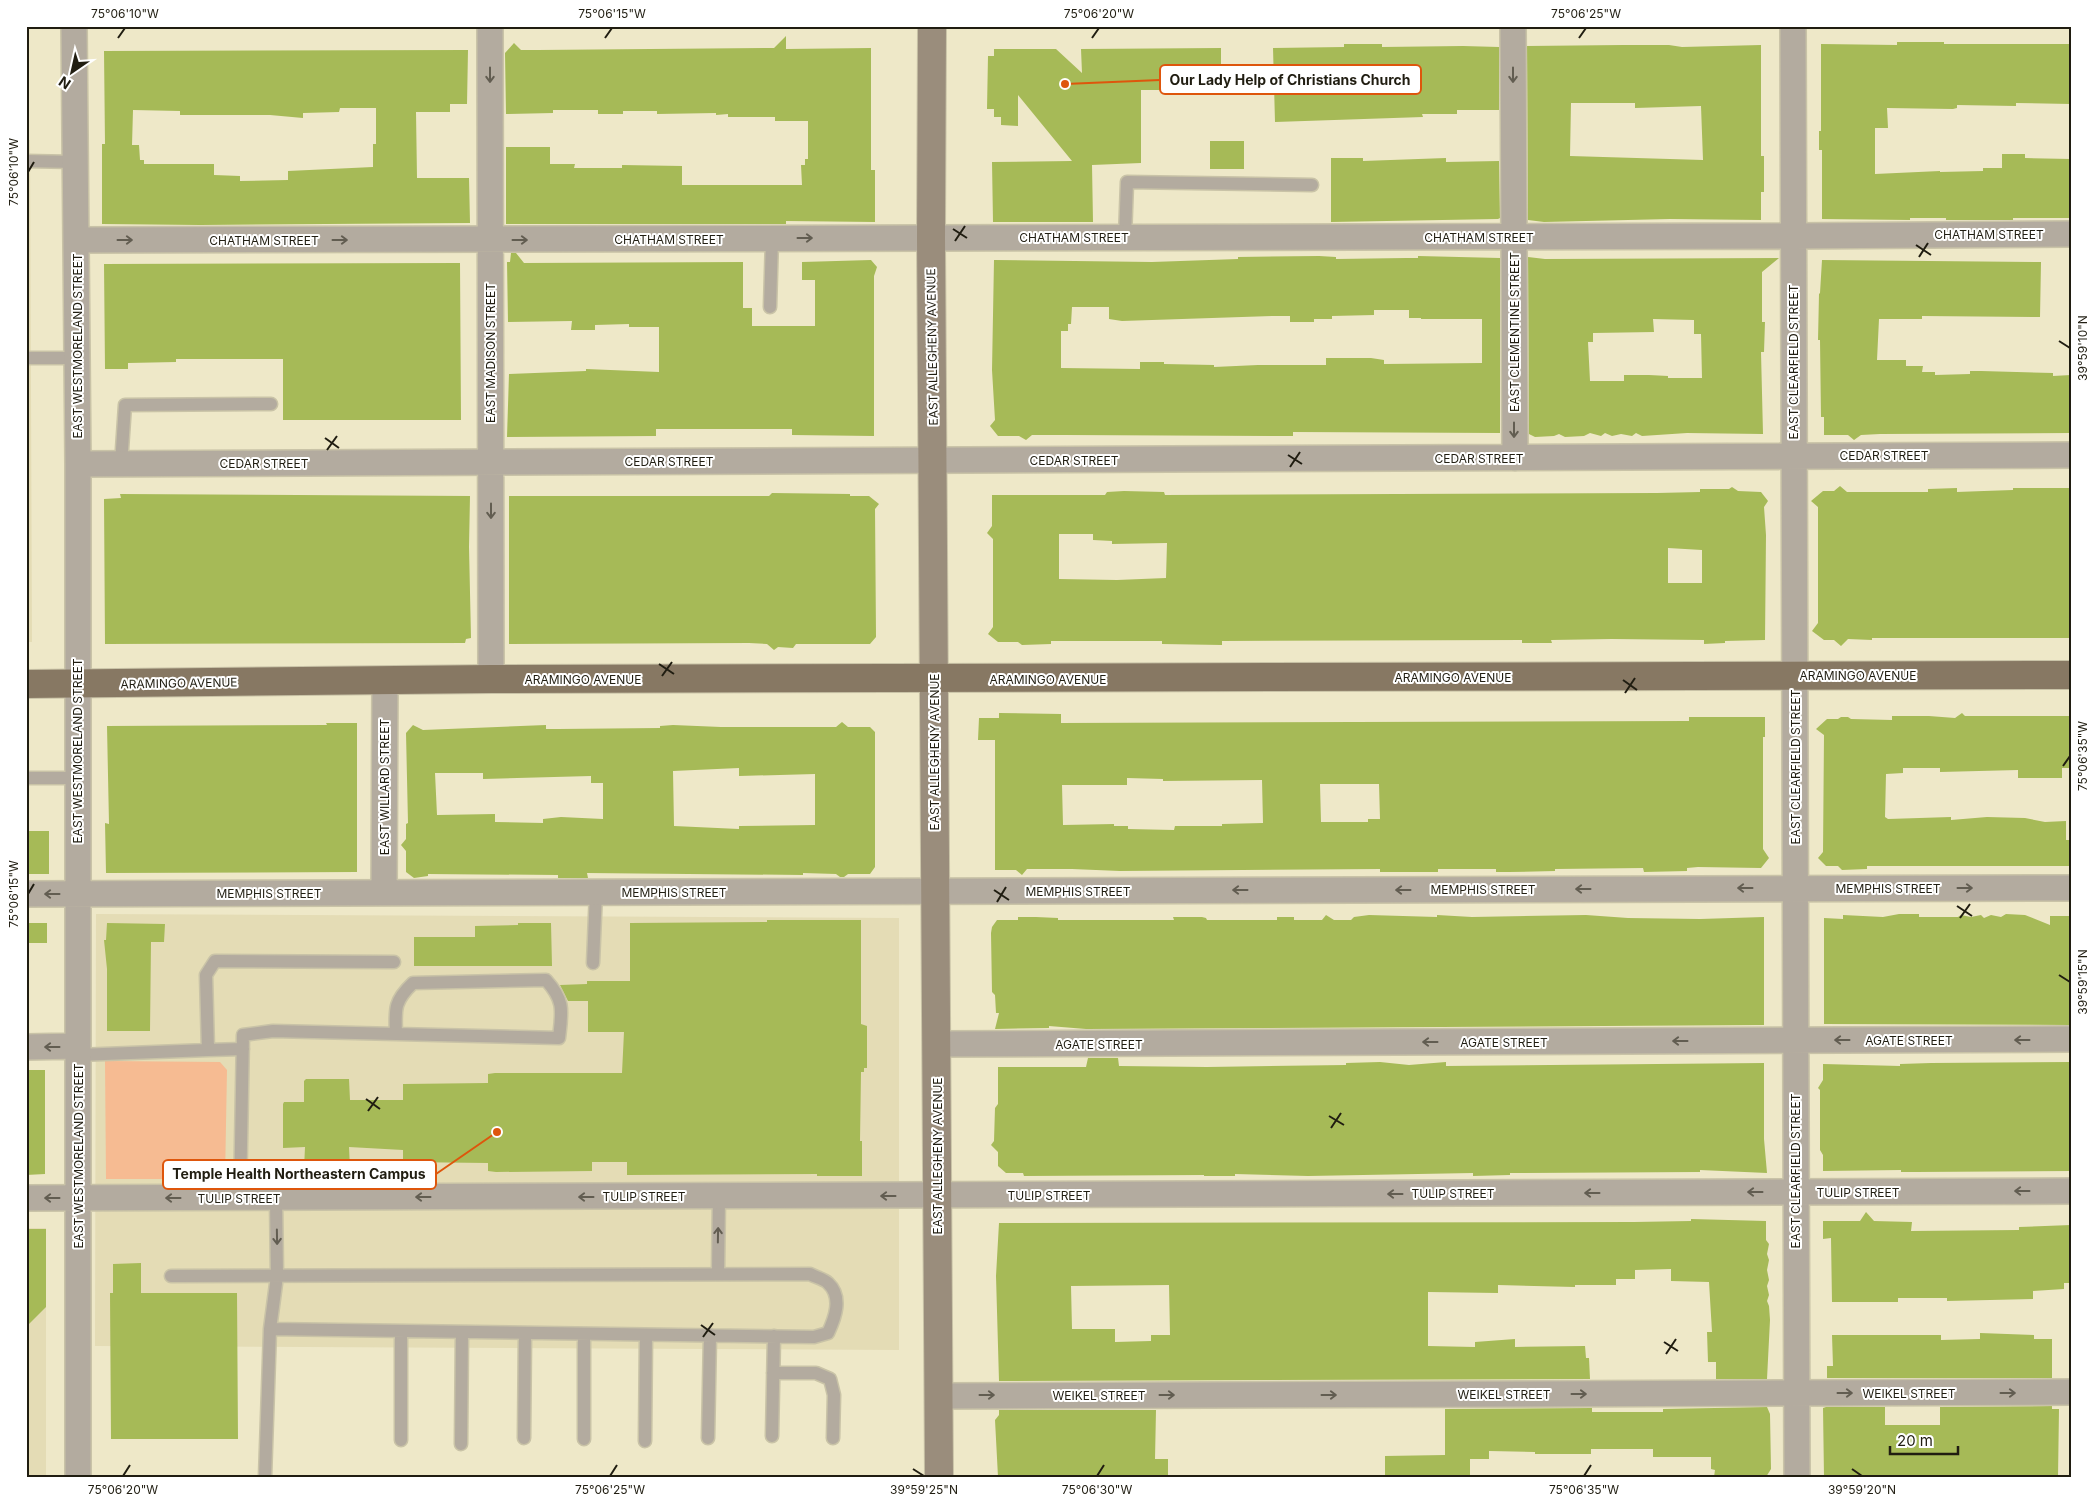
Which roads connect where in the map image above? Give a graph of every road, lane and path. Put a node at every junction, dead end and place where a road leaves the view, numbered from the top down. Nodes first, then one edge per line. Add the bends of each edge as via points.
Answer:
1 (74, 26) edge
2 (490, 26) edge
3 (932, 26) edge
4 (1513, 26) edge
5 (1793, 26) edge
6 (26, 161) edge
7 (76, 162) junction
8 (1312, 186) dead end
9 (2071, 234) edge
10 (1793, 236) junction
11 (1125, 237) junction
12 (1513, 237) junction
13 (772, 238) junction
14 (931, 238) junction
15 (77, 240) junction
16 (490, 240) junction
17 (770, 306) dead end
18 (26, 358) edge
19 (77, 358) junction
20 (271, 404) dead end
21 (1794, 455) junction
22 (2071, 455) edge
23 (1515, 458) junction
24 (933, 460) junction
25 (490, 462) junction
26 (78, 464) junction
27 (121, 464) junction
28 (2071, 675) edge
29 (1795, 676) junction
30 (385, 680) junction
31 (491, 680) junction
32 (933, 680) junction
33 (26, 684) edge
34 (76, 684) junction
35 (26, 778) edge
36 (77, 778) junction
37 (1794, 888) junction
38 (2071, 888) edge
39 (935, 891) junction
40 (596, 892) junction
41 (384, 893) junction
42 (26, 894) edge
43 (78, 894) junction
44 (394, 962) dead end
45 (593, 963) dead end
46 (396, 1034) junction
47 (1795, 1040) junction
48 (2071, 1040) edge
49 (937, 1044) junction
50 (26, 1047) edge
51 (243, 1049) junction
52 (208, 1050) junction
53 (78, 1051) junction
54 (2071, 1191) edge
55 (1795, 1192) junction
56 (719, 1196) junction
57 (937, 1196) junction
58 (26, 1198) edge
59 (78, 1198) junction
60 (240, 1198) junction
61 (276, 1198) junction
62 (718, 1274) junction
63 (171, 1276) dead end
64 (277, 1276) junction
65 (270, 1329) junction
66 (401, 1332) junction
67 (462, 1332) junction
68 (524, 1333) junction
69 (584, 1334) junction
70 (646, 1335) junction
71 (710, 1335) junction
72 (774, 1336) junction
73 (773, 1373) junction
74 (2071, 1392) edge
75 (1797, 1393) junction
76 (938, 1396) junction
77 (772, 1436) dead end
78 (524, 1438) dead end
79 (708, 1438) dead end
80 (833, 1438) dead end
81 (401, 1440) dead end
82 (584, 1440) dead end
83 (645, 1441) dead end
84 (462, 1444) dead end
85 (78, 1477) edge
86 (265, 1477) edge
87 (939, 1477) edge
88 (1796, 1477) edge

1 - 7 street, EAST WESTMORELAND STREET
2 -> 16 street, EAST MADISON STREET
3 - 14 main road, EAST ALLEGHENY AVENUE
4 -> 12 street, EAST CLEMENTINE STREET
5 - 10 street, EAST CLEARFIELD STREET
6 - 7 lane
7 - 15 street, EAST WESTMORELAND STREET
8 - 11 lane via 1127,182
9 - 10 street, CHATHAM STREET
10 - 12 street, CHATHAM STREET
10 - 21 street, EAST CLEARFIELD STREET
11 - 12 street, CHATHAM STREET
11 - 14 street, CHATHAM STREET
12 -> 23 street, EAST CLEMENTINE STREET
13 -> 14 street, CHATHAM STREET
16 -> 13 street, CHATHAM STREET
13 - 17 lane
14 - 24 main road, EAST ALLEGHENY AVENUE
15 -> 16 street, CHATHAM STREET
15 - 19 street, EAST WESTMORELAND STREET
16 - 25 street, EAST MADISON STREET
18 - 19 lane
19 - 26 street, EAST WESTMORELAND STREET
20 - 27 lane via 125,405
21 - 22 street, CEDAR STREET
21 - 23 street, CEDAR STREET
21 - 29 street, EAST CLEARFIELD STREET
23 - 24 street, CEDAR STREET
24 - 25 street, CEDAR STREET
24 - 32 main road, EAST ALLEGHENY AVENUE
25 - 27 street, CEDAR STREET
25 -> 31 street, EAST MADISON STREET
26 - 27 street, CEDAR STREET
26 - 34 street, EAST WESTMORELAND STREET
28 - 29 main road, ARAMINGO AVENUE
29 - 32 main road, ARAMINGO AVENUE
29 - 37 street, EAST CLEARFIELD STREET
30 - 31 main road, ARAMINGO AVENUE
30 - 34 main road, ARAMINGO AVENUE
30 - 41 street, EAST WILLARD STREET
31 - 32 main road, ARAMINGO AVENUE
32 - 39 main road, EAST ALLEGHENY AVENUE
33 - 34 main road, ARAMINGO AVENUE
34 - 36 street, EAST WESTMORELAND STREET
35 - 36 lane
36 - 43 street, EAST WESTMORELAND STREET
37 -> 38 street, MEMPHIS STREET
37 -> 39 street, MEMPHIS STREET
37 - 47 street, EAST CLEARFIELD STREET
39 - 40 street, MEMPHIS STREET
39 - 49 main road, EAST ALLEGHENY AVENUE
40 - 41 street, MEMPHIS STREET
40 - 45 lane
41 - 43 street, MEMPHIS STREET
43 -> 42 street, MEMPHIS STREET
43 - 53 street, EAST WESTMORELAND STREET
44 - 52 lane via 215,962 206,975
46 - 46 lane via 559,1038 563,1006 557,992 546,980 413,983 401,994 395,1011
46 - 51 lane via 273,1032 243,1035
48 -> 47 street, AGATE STREET
47 -> 49 street, AGATE STREET
47 - 55 street, EAST CLEARFIELD STREET
49 - 57 main road, EAST ALLEGHENY AVENUE
53 -> 50 street
51 - 52 lane
51 - 60 lane
52 - 53 lane
53 - 59 street, EAST WESTMORELAND STREET
54 -> 55 street, TULIP STREET
55 -> 57 street, TULIP STREET
55 - 75 street, EAST CLEARFIELD STREET
57 -> 56 street, TULIP STREET
56 -> 61 street, TULIP STREET
62 -> 56 lane
57 - 76 main road, EAST ALLEGHENY AVENUE
59 -> 58 street, TULIP STREET
60 -> 59 street, TULIP STREET
59 - 85 street, EAST WESTMORELAND STREET
60 - 61 street, TULIP STREET
61 -> 64 lane
62 - 64 lane
62 - 72 lane via 810,1274 828,1283 836,1295 836,1317 828,1333 814,1337
63 - 64 lane
64 - 65 lane
65 - 66 lane
65 - 86 lane
66 - 67 lane
66 - 81 lane
67 - 68 lane
67 - 84 lane
68 - 69 lane
68 - 78 lane
69 - 70 lane
69 - 82 lane
70 - 71 lane
70 - 83 lane
71 - 72 lane
71 - 79 lane
72 - 73 lane
73 - 77 lane
73 - 80 lane via 816,1373 830,1379 834,1395
75 -> 74 street, WEIKEL STREET
76 -> 75 street, WEIKEL STREET
75 - 88 street, EAST CLEARFIELD STREET
76 - 87 main road, EAST ALLEGHENY AVENUE

